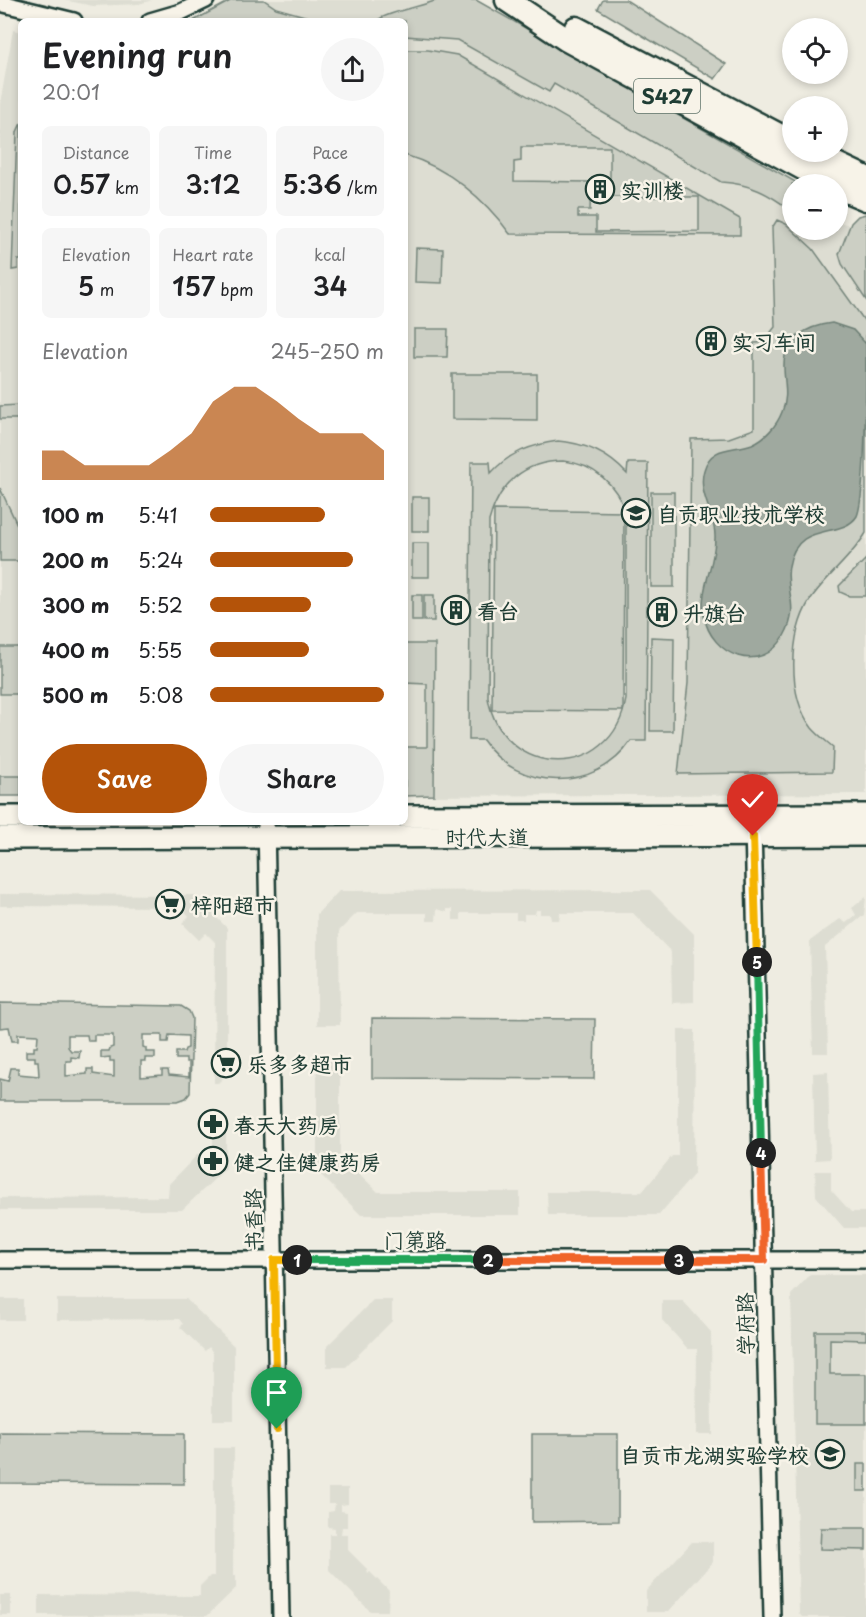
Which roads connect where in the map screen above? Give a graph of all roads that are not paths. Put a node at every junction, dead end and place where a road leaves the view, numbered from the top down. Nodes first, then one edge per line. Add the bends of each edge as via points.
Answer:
1 (206, 0) edge
2 (507, 0) edge
3 (533, 0) edge
4 (0, 3) edge
5 (62, 18) edge
6 (160, 18) edge
7 (782, 137) edge
8 (832, 162) edge
9 (814, 174) edge
10 (866, 178) edge
11 (848, 192) edge
12 (866, 199) edge
13 (866, 814) edge
14 (408, 816) edge
15 (0, 817) edge
16 (18, 817) edge
17 (753, 825) junction
18 (266, 829) edge
19 (866, 835) edge
20 (0, 838) edge
21 (0, 1260) edge
22 (274, 1260) junction
23 (764, 1260) junction
24 (866, 1260) edge
25 (281, 1617) edge
26 (772, 1617) edge

1 - 6 street
2 - 9 main road, S427 via 567,40
3 - 7 main road, S427 via 576,28
4 - 5 street
8 - 10 main road
11 - 12 main road
13 - 17 main road, 时代大道
14 - 17 main road, 时代大道
15 - 16 main road
17 - 18 main road, 时代大道
17 - 19 main road, 时代大道
17 - 23 street, 学府路
18 - 20 main road, 时代大道
18 - 22 street, 书香路
21 - 22 street, 门第路
22 - 23 street, 门第路
22 - 25 street, 书香路
23 - 24 street, 门第路
23 - 26 street, 学府路

